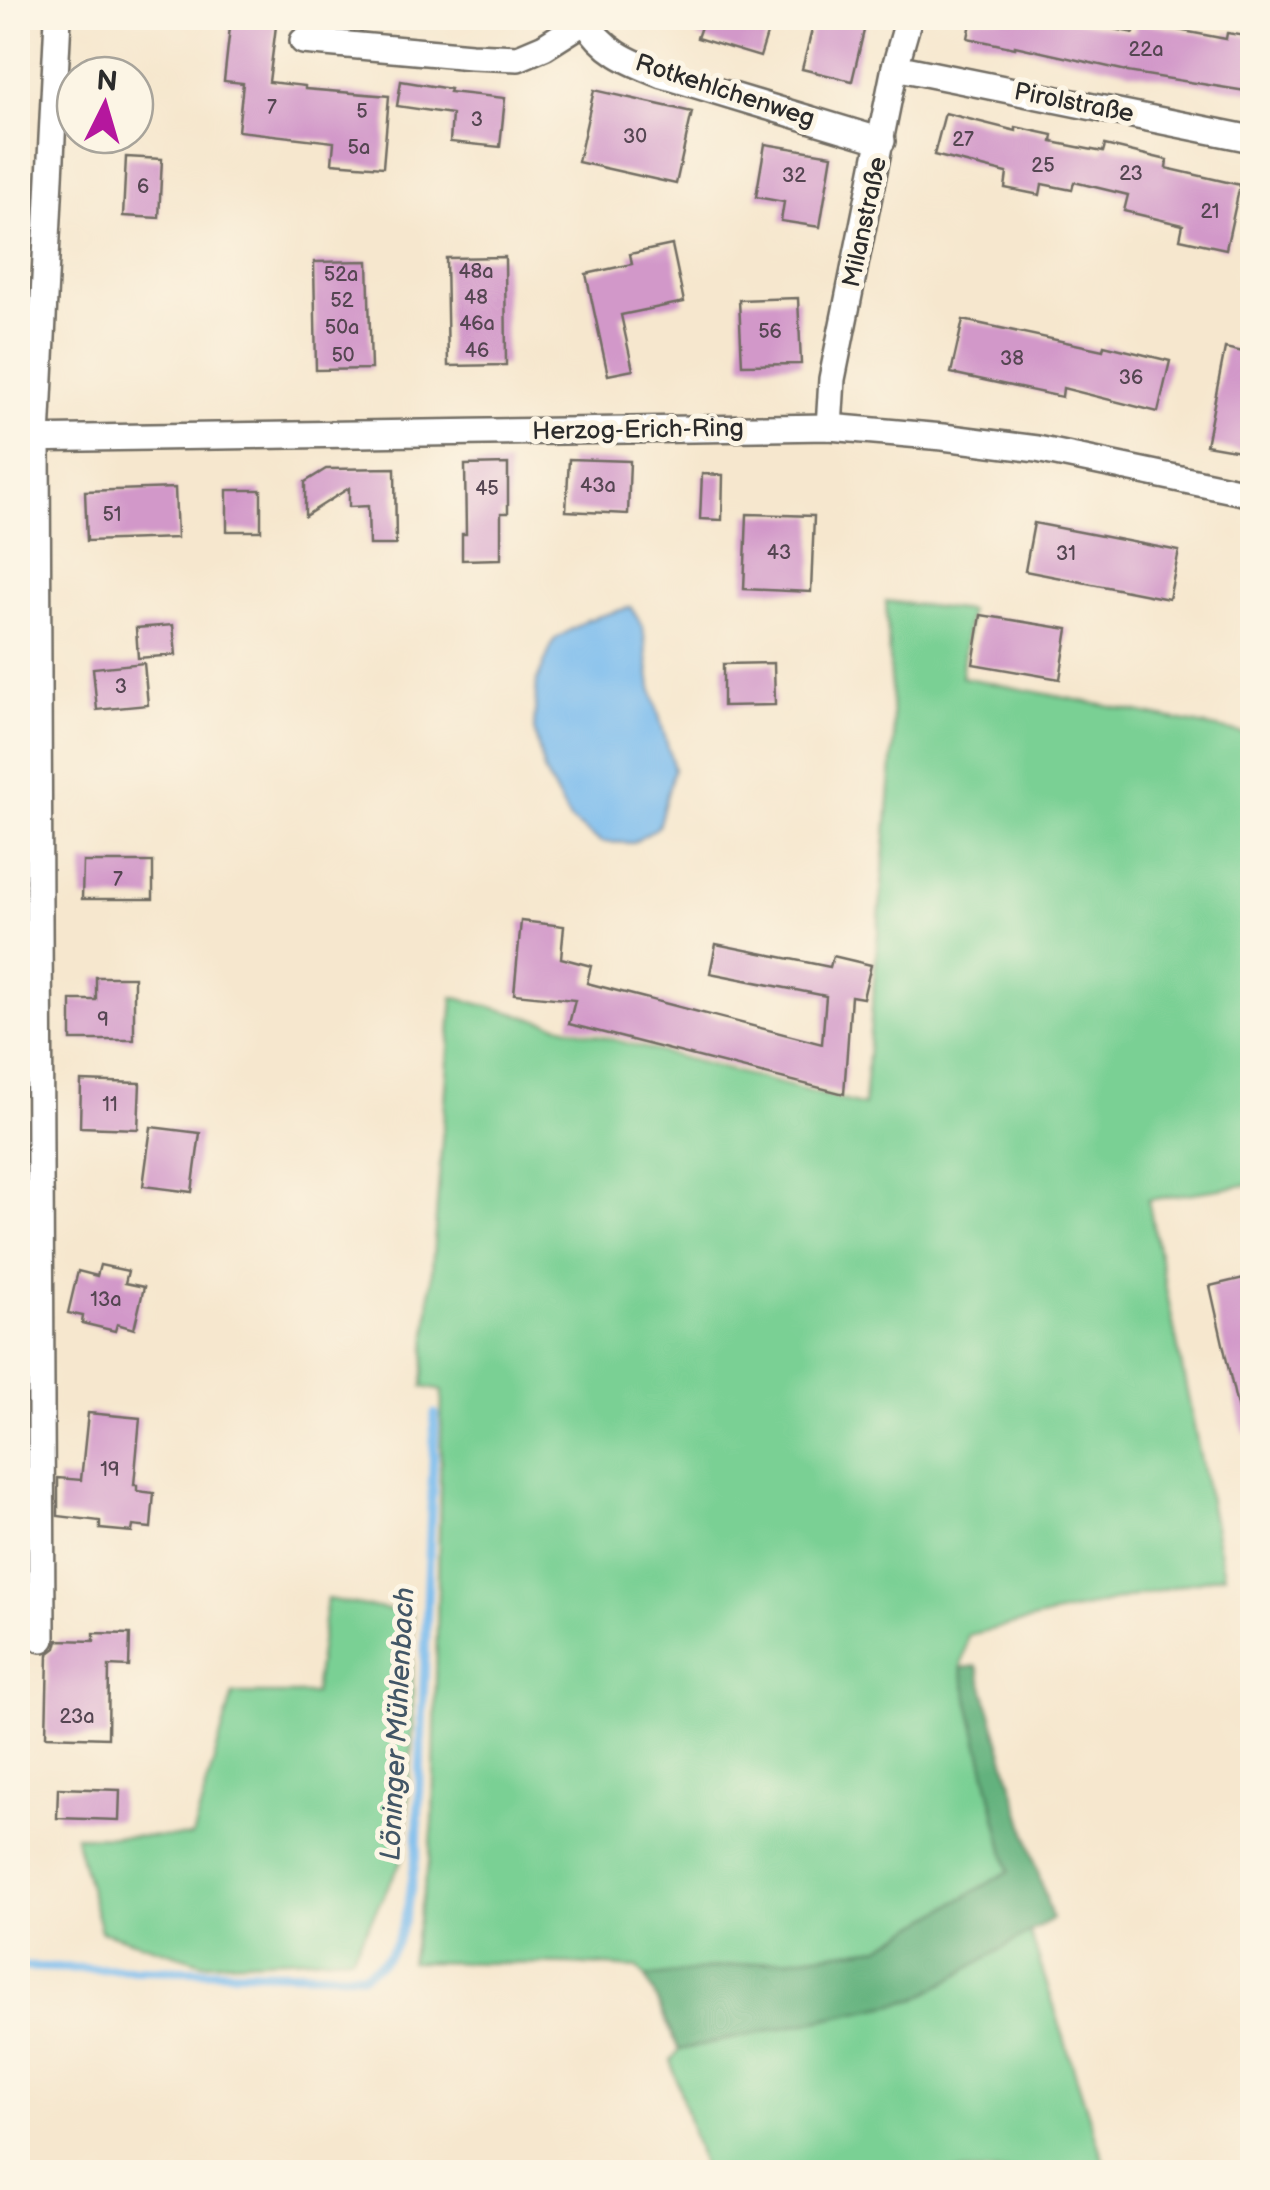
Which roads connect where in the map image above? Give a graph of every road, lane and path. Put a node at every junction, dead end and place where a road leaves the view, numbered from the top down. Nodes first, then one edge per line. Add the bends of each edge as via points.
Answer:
1 (58, 18) edge
2 (909, 18) edge
3 (584, 19) edge
4 (303, 41) dead end
5 (895, 68) junction
6 (1252, 139) edge
7 (882, 141) junction
8 (830, 427) junction
9 (27, 439) edge
10 (1252, 494) edge
11 (42, 1639) dead end

1 - 9 street
2 - 5 street, Milanstraße
3 - 4 street via 518,58
3 - 7 street, Rotkehlchenweg via 598,41 663,76
5 - 6 street, Pirolstraße
5 - 7 street, Milanstraße
7 - 8 street, Milanstraße via 832,379
8 - 9 street, Herzog-Erich-Ring
8 - 10 street, Herzog-Erich-Ring via 1037,449
9 - 11 street

